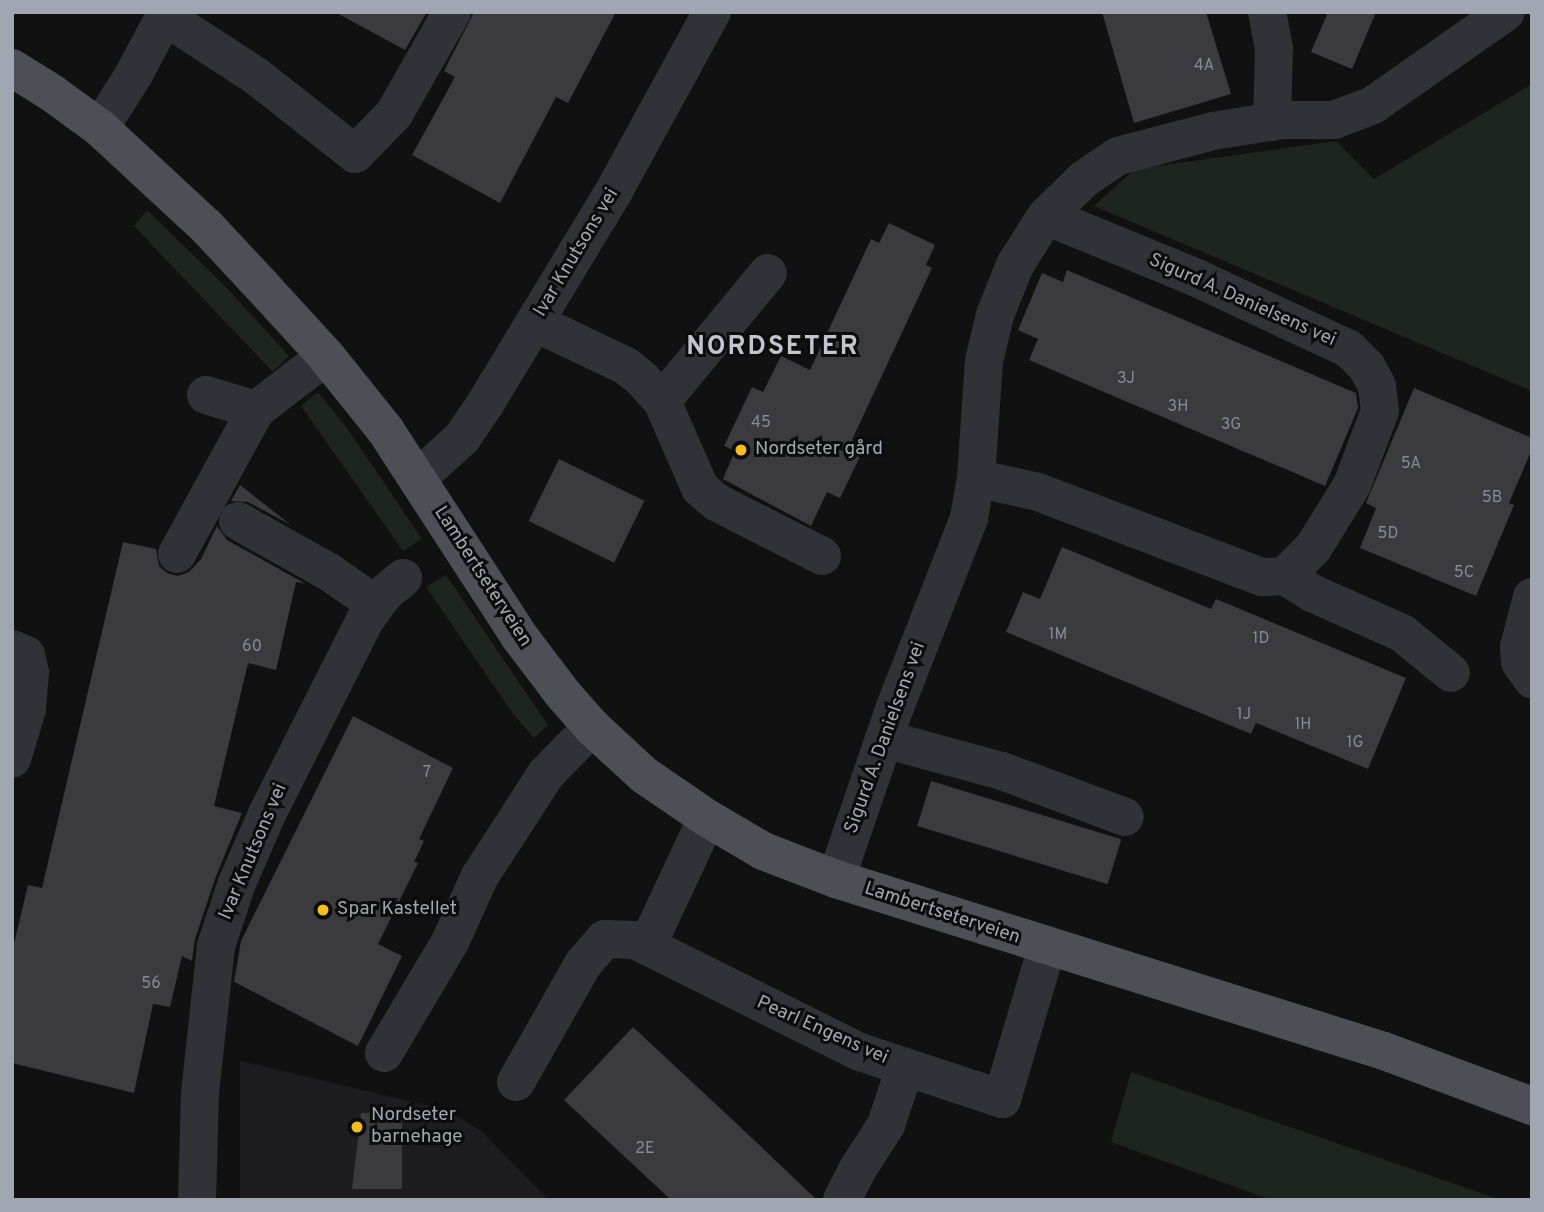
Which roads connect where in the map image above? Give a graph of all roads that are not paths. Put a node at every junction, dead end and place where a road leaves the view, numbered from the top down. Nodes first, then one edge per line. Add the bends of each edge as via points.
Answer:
1 (452, 12) edge
2 (712, 12) edge
3 (1267, 12) edge
4 (1506, 12) edge
5 (166, 14) edge
6 (1469, 26) edge
7 (12, 68) edge
8 (1272, 122) junction
9 (100, 128) junction
10 (1046, 216) junction
11 (768, 273) dead end
12 (536, 323) junction
13 (326, 356) junction
14 (206, 395) dead end
15 (662, 401) junction
16 (256, 410) junction
17 (418, 478) junction
18 (976, 478) junction
19 (238, 521) dead end
20 (177, 554) dead end
21 (822, 556) dead end
22 (1285, 576) junction
23 (403, 578) dead end
24 (1532, 597) edge
25 (375, 604) junction
26 (12, 649) edge
27 (1451, 673) dead end
28 (1532, 679) edge
29 (592, 727) junction
30 (884, 738) junction
31 (12, 759) edge
32 (1125, 817) dead end
33 (707, 818) junction
34 (835, 879) junction
35 (647, 946) junction
36 (1048, 947) junction
37 (384, 1053) dead end
38 (905, 1068) junction
39 (516, 1082) dead end
40 (1532, 1106) edge
41 (197, 1200) edge
42 (842, 1200) edge

1 - 5 street via 394,114 355,154 257,76
2 - 12 street, Ivar Knutsons vei
3 - 8 street via 1274,48
4 - 6 street, Sigurd A. Danielsens vei
5 - 9 street
6 - 8 street, Sigurd A. Danielsens vei via 1373,105 1334,120
7 - 9 main road, Lambertseterveien
8 - 10 street, Sigurd A. Danielsens vei via 1213,131 1118,156 1084,179
9 - 13 main road, Lambertseterveien via 206,226
10 - 18 street, Sigurd A. Danielsens vei via 1015,265 995,315 984,361
10 - 22 street, Sigurd A. Danielsens vei via 1319,332 1349,349 1367,367 1377,386 1380,411 1352,485 1313,548
11 - 15 street
12 - 15 street via 626,366
12 - 17 street, Ivar Knutsons vei via 462,438
13 - 16 street
13 - 17 main road, Lambertseterveien
14 - 16 street
15 - 21 street via 700,488 716,502
16 - 20 street
17 - 29 main road, Lambertseterveien via 519,636
18 - 22 street via 1038,492 1262,577
18 - 30 street, Sigurd A. Danielsens vei via 969,518
19 - 25 street via 329,572
22 - 27 street via 1402,634
23 - 25 street, Ivar Knutsons vei
24 - 28 street via 1519,646 1520,662
25 - 41 street, Ivar Knutsons vei via 267,814 216,946 200,1093
26 - 31 street via 26,655 30,673 27,709
29 - 33 main road, Lambertseterveien via 644,775
29 - 37 street via 546,774 488,864 450,942
30 - 32 street via 1002,771
30 - 34 street, Sigurd A. Danielsens vei
33 - 34 main road, Lambertseterveien via 764,851
33 - 35 street
34 - 36 main road, Lambertseterveien
35 - 38 street, Pearl Engens vei via 785,1017
35 - 39 street, Pearl Engens vei via 635,940 605,939 583,964
36 - 38 street via 1002,1099
36 - 40 main road, Lambertseterveien via 1384,1051
38 - 42 street, Pearl Engens vei via 886,1125

